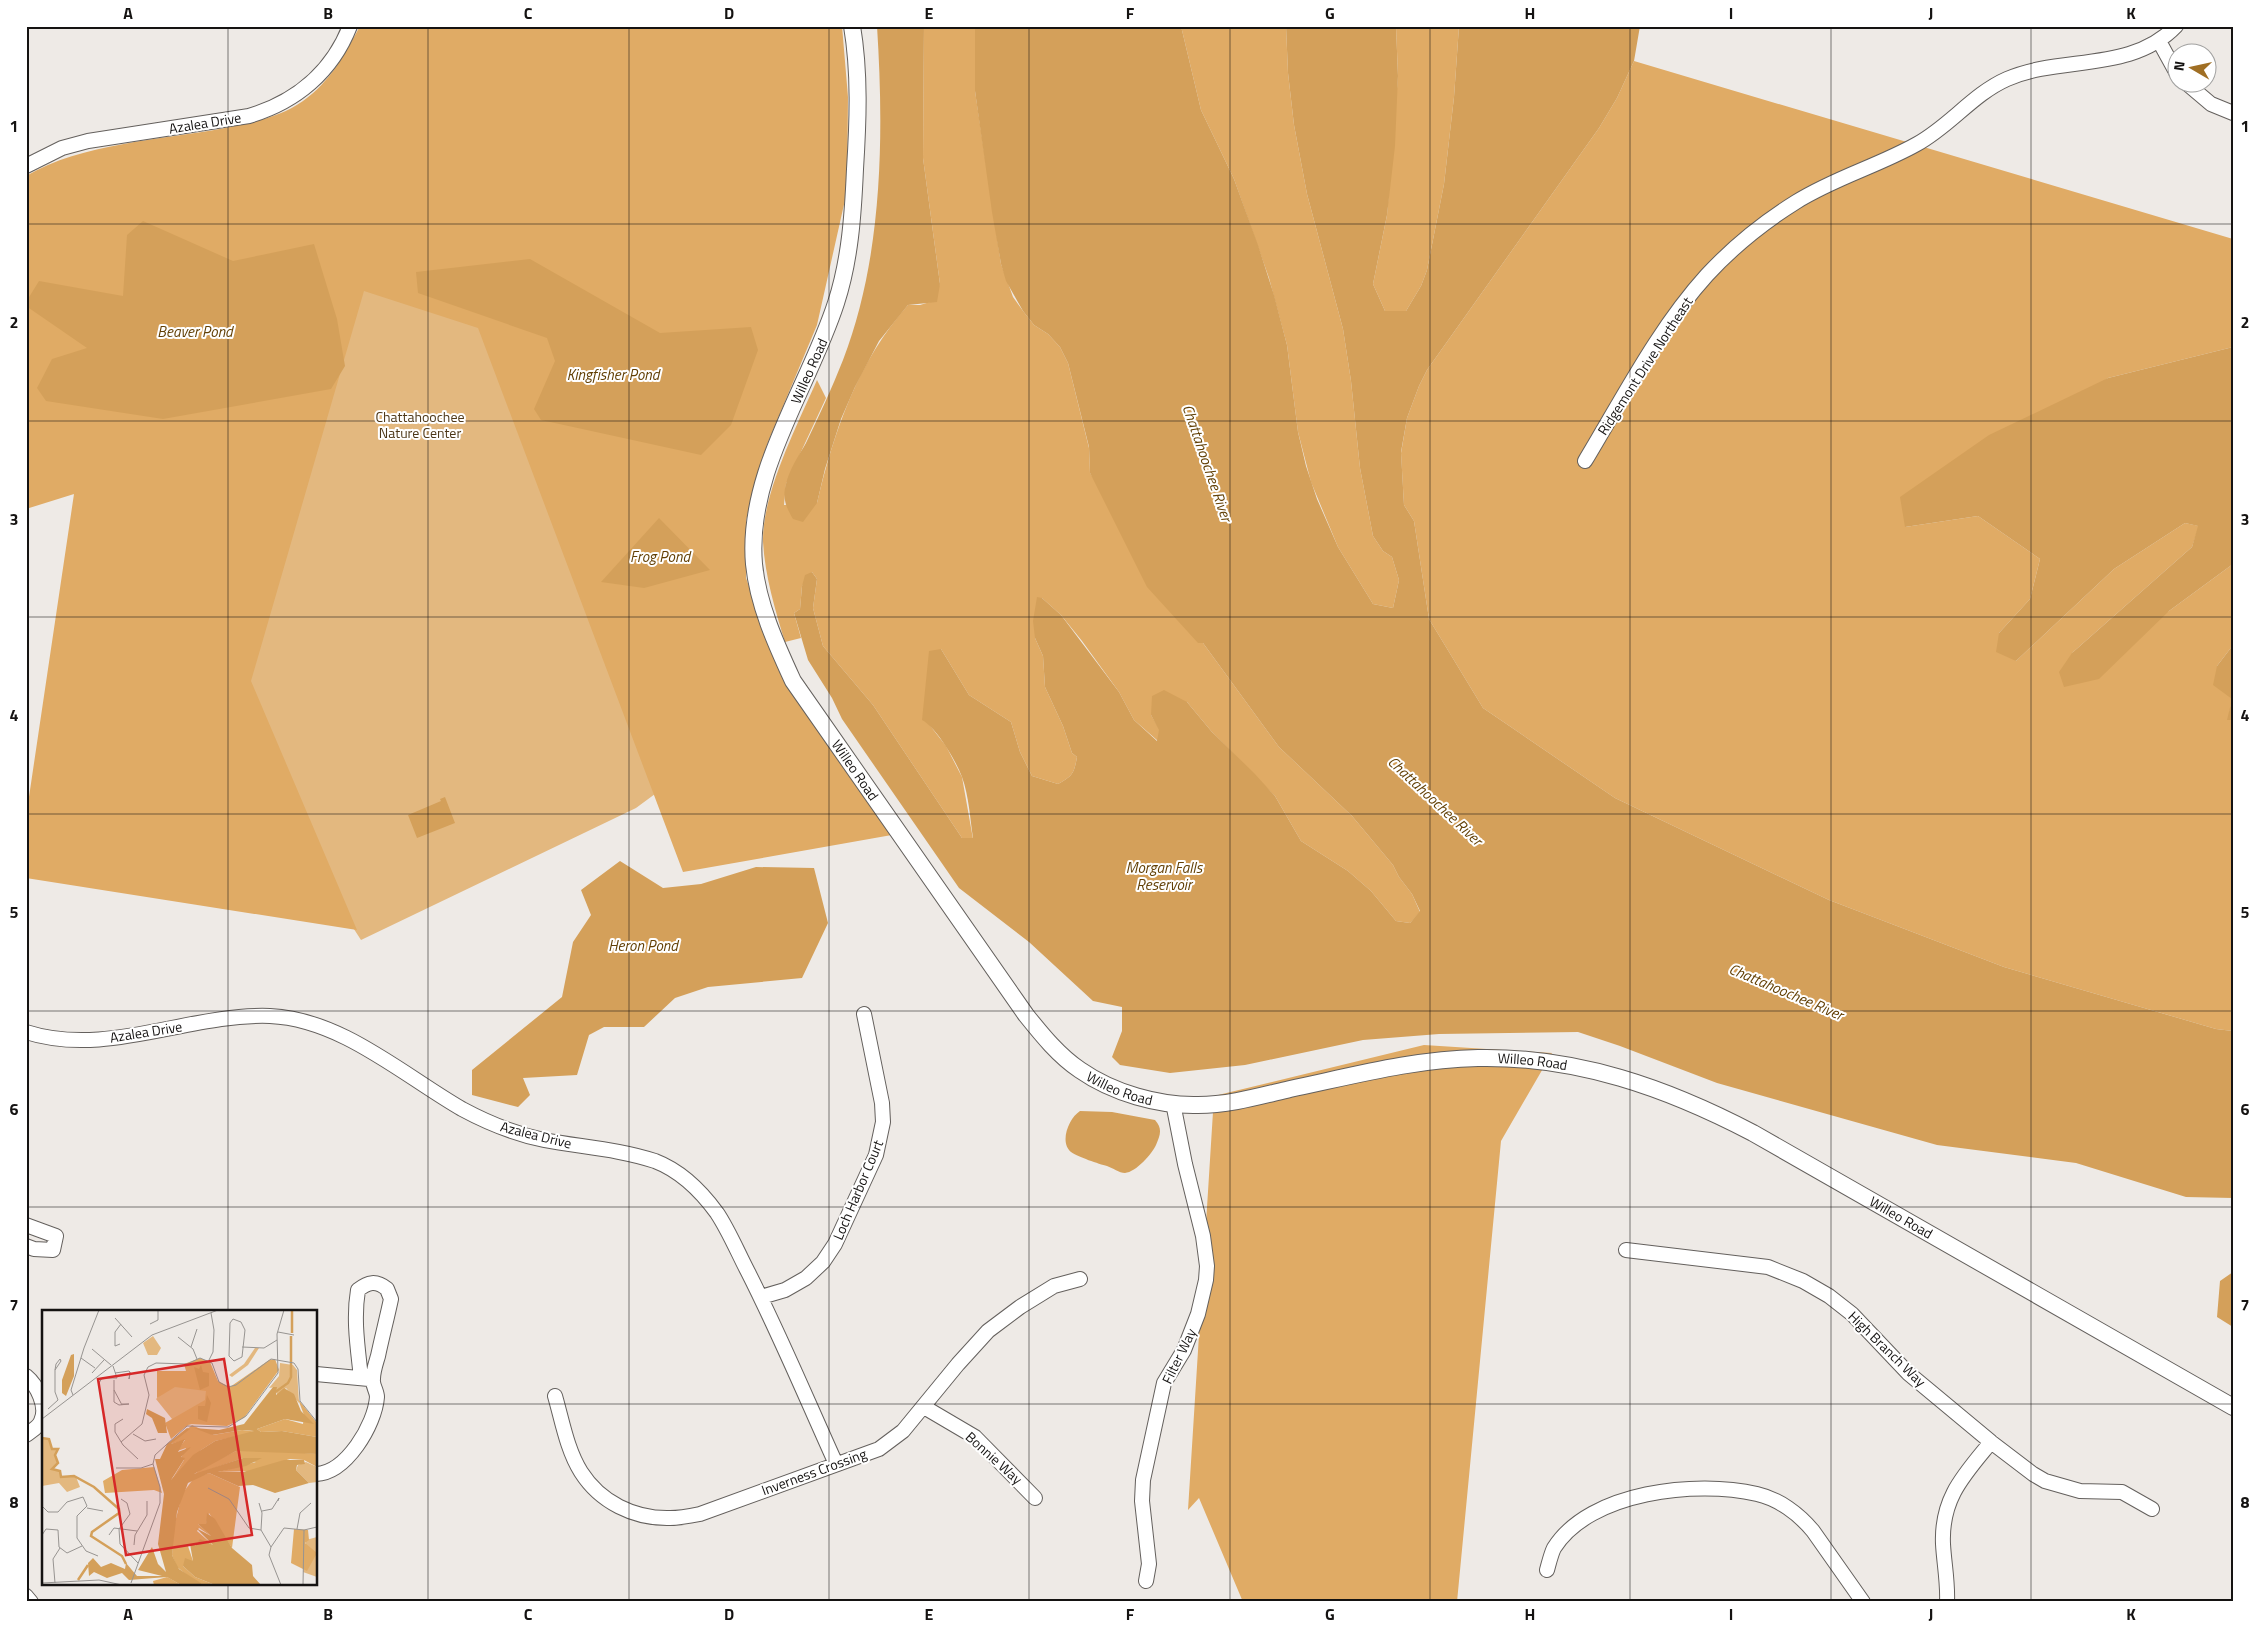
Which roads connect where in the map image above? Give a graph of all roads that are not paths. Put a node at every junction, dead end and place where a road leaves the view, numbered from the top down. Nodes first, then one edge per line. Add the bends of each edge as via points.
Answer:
1 (350, 26) edge
2 (852, 26) edge
3 (2176, 26) edge
4 (2158, 41) junction
5 (2166, 55) edge
6 (2197, 92) edge
7 (2233, 113) edge
8 (26, 166) edge
9 (1585, 461) dead end
10 (864, 1014) dead end
11 (26, 1032) edge
12 (1174, 1103) junction
13 (26, 1225) edge
14 (26, 1246) edge
15 (1626, 1250) dead end
16 (1080, 1279) dead end
17 (761, 1298) junction
18 (318, 1374) edge
19 (26, 1376) edge
20 (367, 1379) junction
21 (555, 1396) dead end
22 (924, 1406) junction
23 (2233, 1407) edge
24 (42, 1423) edge
25 (26, 1435) edge
26 (1991, 1442) junction
27 (836, 1464) junction
28 (318, 1474) edge
29 (1035, 1498) dead end
30 (2152, 1510) dead end
31 (1547, 1570) dead end
32 (1146, 1581) dead end
33 (26, 1596) edge
34 (31, 1602) edge
35 (1863, 1602) edge
36 (1947, 1602) edge

1 - 8 street, Azalea Drive via 336,55 314,81 301,93 273,108 249,116 88,141 62,148
2 - 12 street, Willeo Road via 857,113 849,248 826,333 781,435 761,494 754,545 755,571 762,603 792,682 1031,1022 1066,1059 1095,1080 1129,1094
3 - 4 street, Ridgemont Drive Northeast
4 - 5 street
4 - 9 street, Ridgemont Drive Northeast via 2126,56 2033,71 2007,80 1920,143 1823,187 1772,217 1728,254 1692,293 1661,337
6 - 7 street via 2211,104
10 - 17 street, Loch Harbor Court via 882,1102 883,1122 876,1155 835,1244 823,1262 806,1278
11 - 17 street, Azalea Drive via 66,1041 117,1037 243,1016 272,1016 322,1027 345,1037 463,1109 497,1126 542,1140 625,1153 657,1162 686,1178 718,1215
12 - 23 street, Willeo Road via 1212,1104 1382,1069 1459,1059 1543,1061 1606,1072 1678,1097 1753,1133
12 - 32 street, Filter Way via 1207,1266 1198,1314 1184,1350 1164,1383 1143,1480 1149,1564
13 - 14 street via 56,1236 57,1240 53,1250
15 - 26 street, High Branch Way via 1768,1267 1803,1281 1852,1314 1908,1373
16 - 22 street, Inverness Crossing via 1054,1286 988,1331
17 - 27 street, Azalea Drive
18 - 20 street
19 - 24 street via 35,1386 42,1405
20 - 20 street via 356,1322 357,1296 358,1290 374,1282 387,1289 391,1299
20 - 28 street via 377,1396 369,1428 350,1455 334,1470
21 - 27 street, Inverness Crossing via 581,1471 606,1499 639,1515 670,1518 700,1514
22 - 27 street, Inverness Crossing via 903,1430 879,1449
22 - 29 street, Bonnie Way via 975,1437
24 - 25 street
26 - 30 street, High Branch Way via 2045,1481 2080,1491 2122,1492
26 - 36 street via 1958,1484 1945,1511 1942,1530
31 - 35 street via 1554,1549 1569,1531 1608,1506 1646,1494 1677,1489 1716,1489 1757,1494 1783,1504 1805,1521
33 - 34 street

